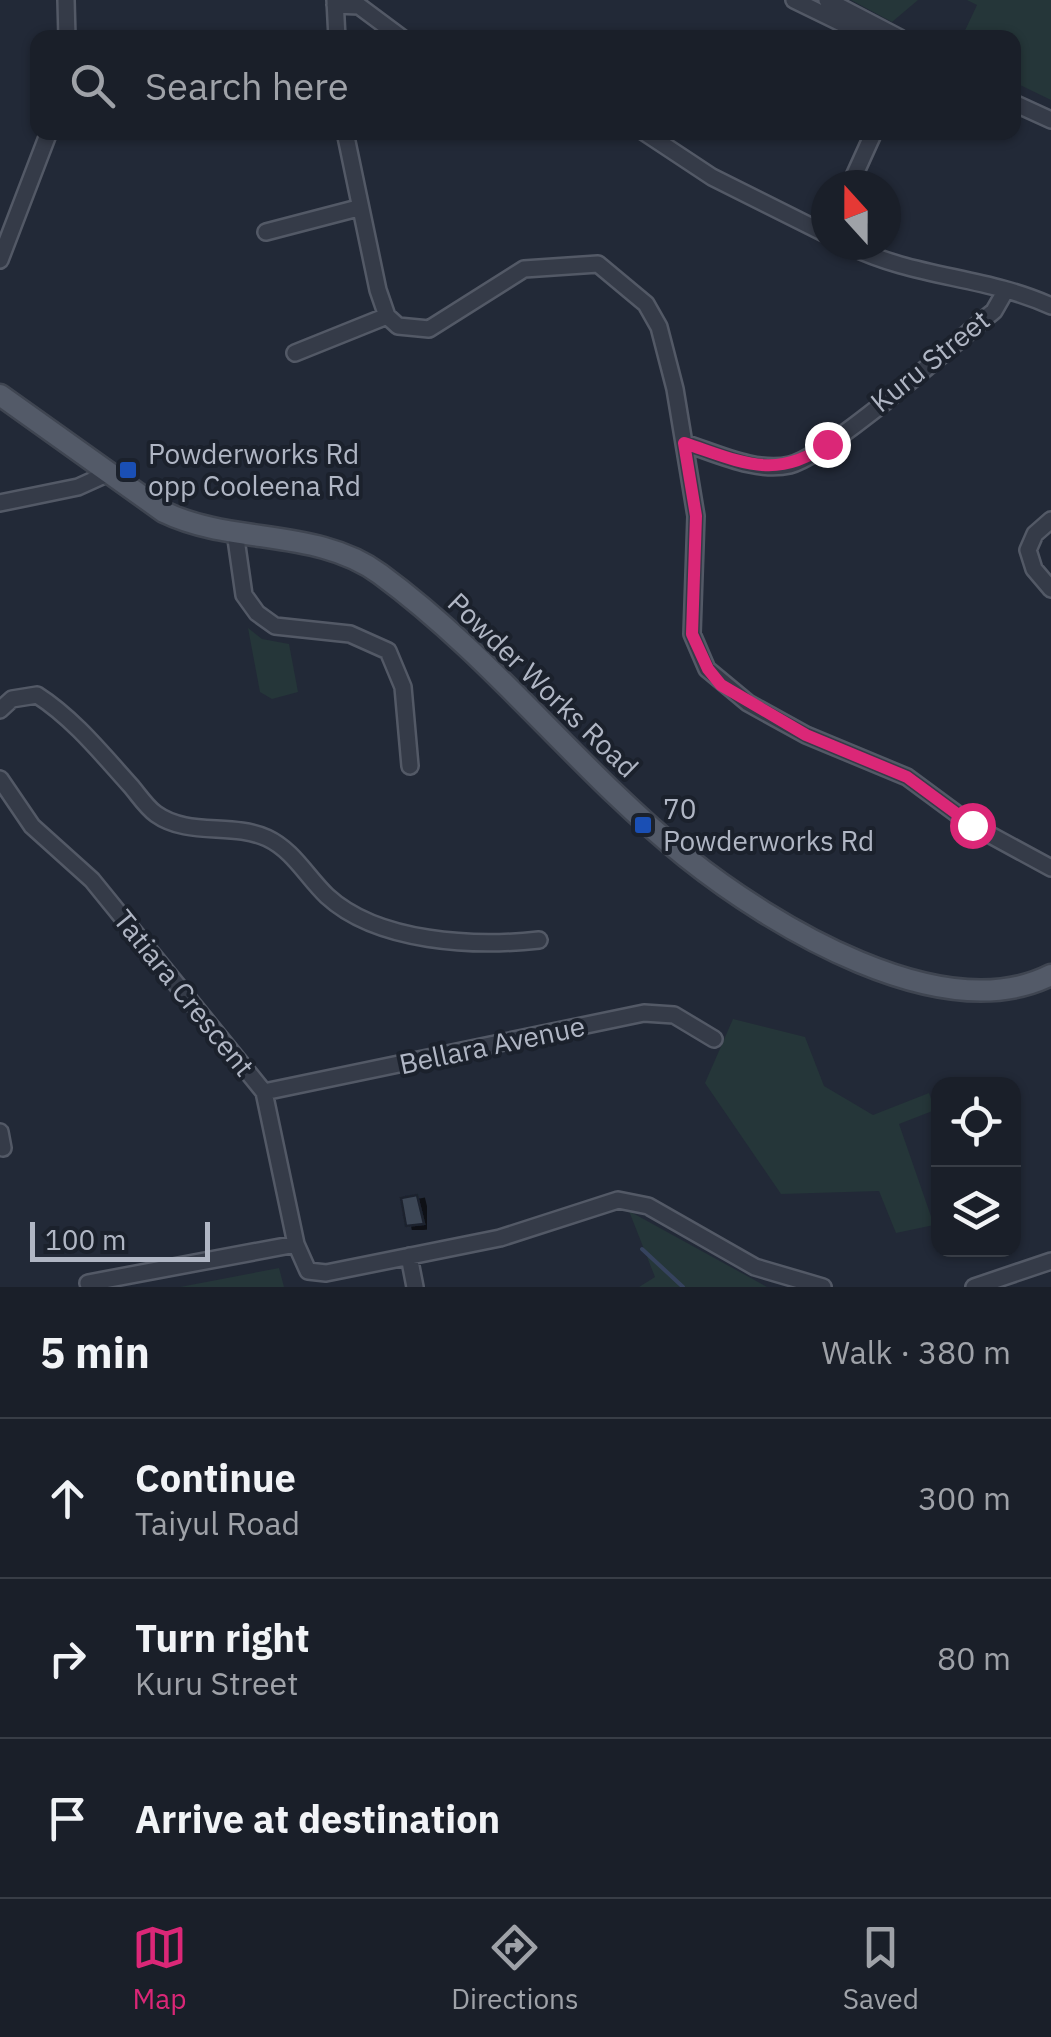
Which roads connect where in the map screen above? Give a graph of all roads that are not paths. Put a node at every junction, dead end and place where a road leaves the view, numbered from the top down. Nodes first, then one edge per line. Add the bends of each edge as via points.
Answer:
1 (66, 0) edge
2 (335, 2) edge
3 (815, 2) edge
4 (67, 30) edge
5 (337, 30) edge
6 (391, 30) edge
7 (859, 30) edge
8 (881, 30) edge
9 (1021, 107) edge
10 (1051, 120) edge
11 (46, 140) edge
12 (346, 140) edge
13 (656, 140) edge
14 (870, 140) edge
15 (857, 170) edge
16 (358, 208) junction
17 (811, 226) edge
18 (266, 232) dead end
19 (0, 260) edge
20 (884, 260) edge
21 (1006, 290) junction
22 (1051, 306) edge
23 (387, 316) junction
24 (294, 353) dead end
25 (0, 395) edge
26 (684, 443) junction
27 (109, 472) junction
28 (0, 504) edge
29 (1051, 520) edge
30 (235, 532) junction
31 (1051, 589) edge
32 (1, 707) edge
33 (410, 766) dead end
34 (0, 778) edge
35 (1051, 868) edge
36 (539, 940) dead end
37 (1050, 978) edge
38 (714, 1039) dead end
39 (264, 1092) junction
40 (296, 1244) junction
41 (409, 1256) junction
42 (1051, 1261) edge
43 (308, 1279) edge
44 (88, 1284) dead end
45 (415, 1287) edge
46 (823, 1287) edge
47 (974, 1287) edge

1 - 4 street
2 - 5 street
2 - 6 street via 359,6
3 - 7 street
3 - 8 street
9 - 10 street
11 - 19 street
12 - 16 street
13 - 17 street via 712,177
14 - 15 street
16 - 18 street
16 - 23 street
20 - 21 street
21 - 22 street
21 - 26 street, Kuru Street via 994,311 792,465 747,463
23 - 24 street
23 - 26 street via 398,326 429,329 524,269 598,264 622,279 659,327
25 - 27 main road, Powder Works Road
26 - 35 street via 696,516 692,634 708,669 748,702 806,735 907,777 972,825
27 - 28 street via 78,487
27 - 30 main road, Powder Works Road via 186,523
29 - 31 street via 1028,550
30 - 33 street via 244,596 275,626 350,634 388,651 402,687
30 - 37 main road, Powder Works Road via 325,548 380,574 483,662 686,856 785,922 857,960 932,988 1000,990
32 - 36 street via 37,694 156,814 191,827 268,839 330,899 382,925 458,945
34 - 39 street, Tatiara Crescent via 32,826 92,880
38 - 39 street, Bellara Avenue via 674,1014 644,1013
39 - 40 street, Tatiara Crescent
40 - 43 street, Tatiara Crescent
40 - 44 street
41 - 43 street
41 - 45 street
41 - 46 street via 500,1238 627,1200 755,1267
42 - 47 street

